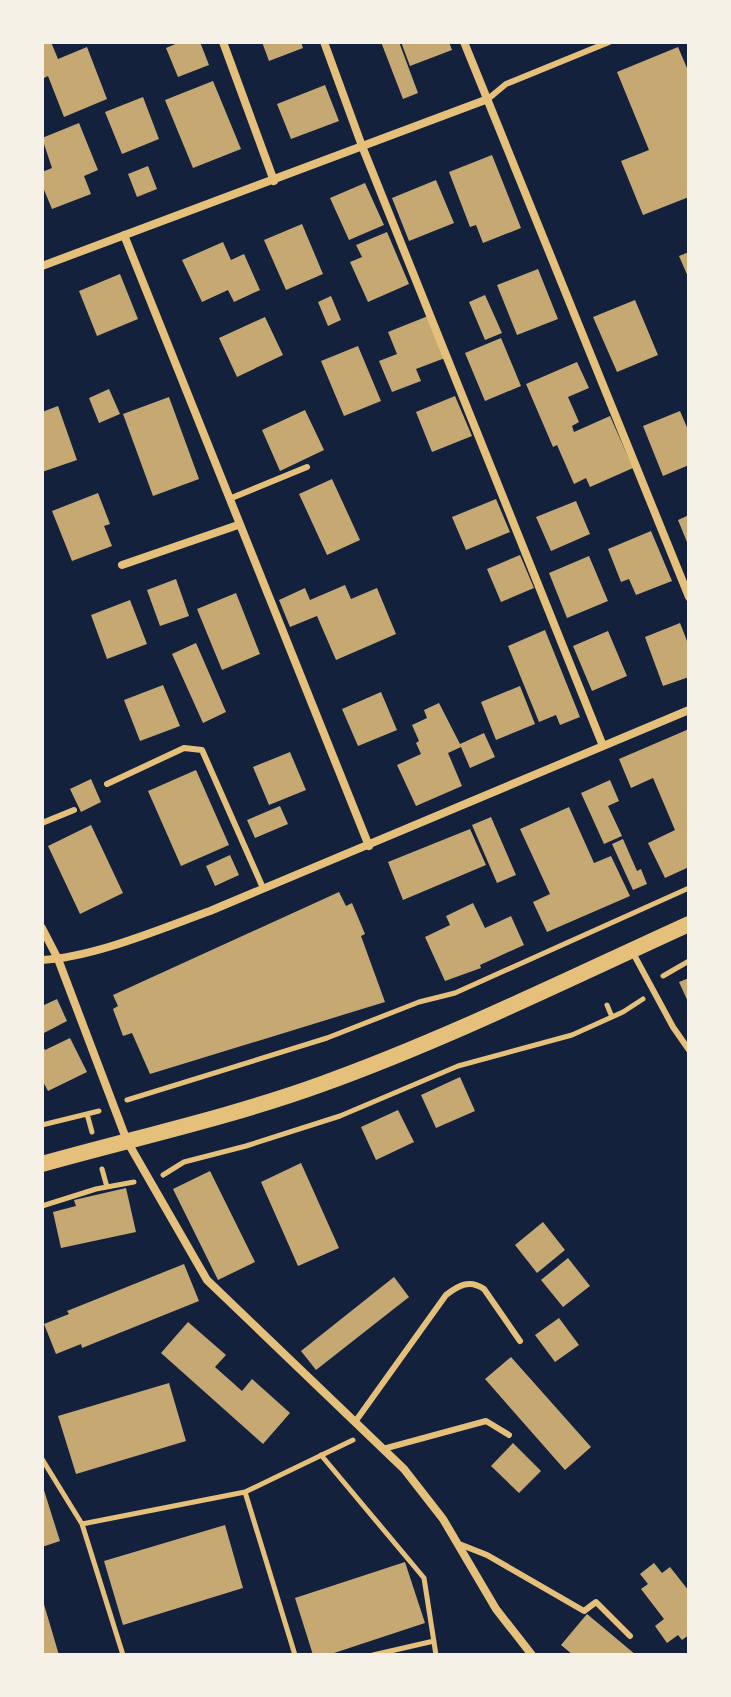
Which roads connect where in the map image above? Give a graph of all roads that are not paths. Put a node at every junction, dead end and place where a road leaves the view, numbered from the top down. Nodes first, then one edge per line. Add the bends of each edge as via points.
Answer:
1 (223, 42) edge
2 (324, 42) edge
3 (464, 42) edge
4 (609, 42) edge
5 (488, 99) junction
6 (362, 146) junction
7 (274, 181) junction
8 (124, 235) junction
9 (42, 266) edge
10 (307, 467) dead end
11 (229, 499) junction
12 (238, 525) junction
13 (122, 565) dead end
14 (689, 597) edge
15 (689, 710) edge
16 (603, 746) junction
17 (107, 784) dead end
18 (74, 810) dead end
19 (42, 823) edge
20 (369, 846) junction
21 (263, 888) junction
22 (689, 924) edge
23 (42, 928) edge
24 (631, 950) junction
25 (58, 959) junction
26 (42, 960) edge
27 (689, 1050) edge
28 (127, 1141) junction
29 (42, 1164) edge
30 (520, 1341) dead end
31 (355, 1422) junction
32 (509, 1435) dead end
33 (383, 1449) junction
34 (459, 1544) junction
35 (630, 1636) dead end
36 (532, 1655) edge

1 - 7 street
2 - 6 street
3 - 5 street
4 - 5 lane via 506,84
5 - 6 street
5 - 14 street
6 - 7 street
6 - 16 street
7 - 8 street
8 - 9 street
8 - 11 street
10 - 11 lane
11 - 12 street
12 - 13 street
12 - 20 street
15 - 16 street
16 - 20 street
17 - 21 lane via 184,748 202,750
18 - 19 lane
20 - 21 street
21 - 25 street via 135,938
22 - 24 main road
23 - 25 street
24 - 27 lane
24 - 28 main road via 334,1080
25 - 26 street
25 - 28 street
28 - 29 main road
28 - 31 street via 207,1280
30 - 31 lane via 484,1289 460,1284 446,1295
31 - 33 street
32 - 33 lane via 486,1421
33 - 34 street
34 - 35 lane via 584,1611 596,1602
34 - 36 street via 496,1609

